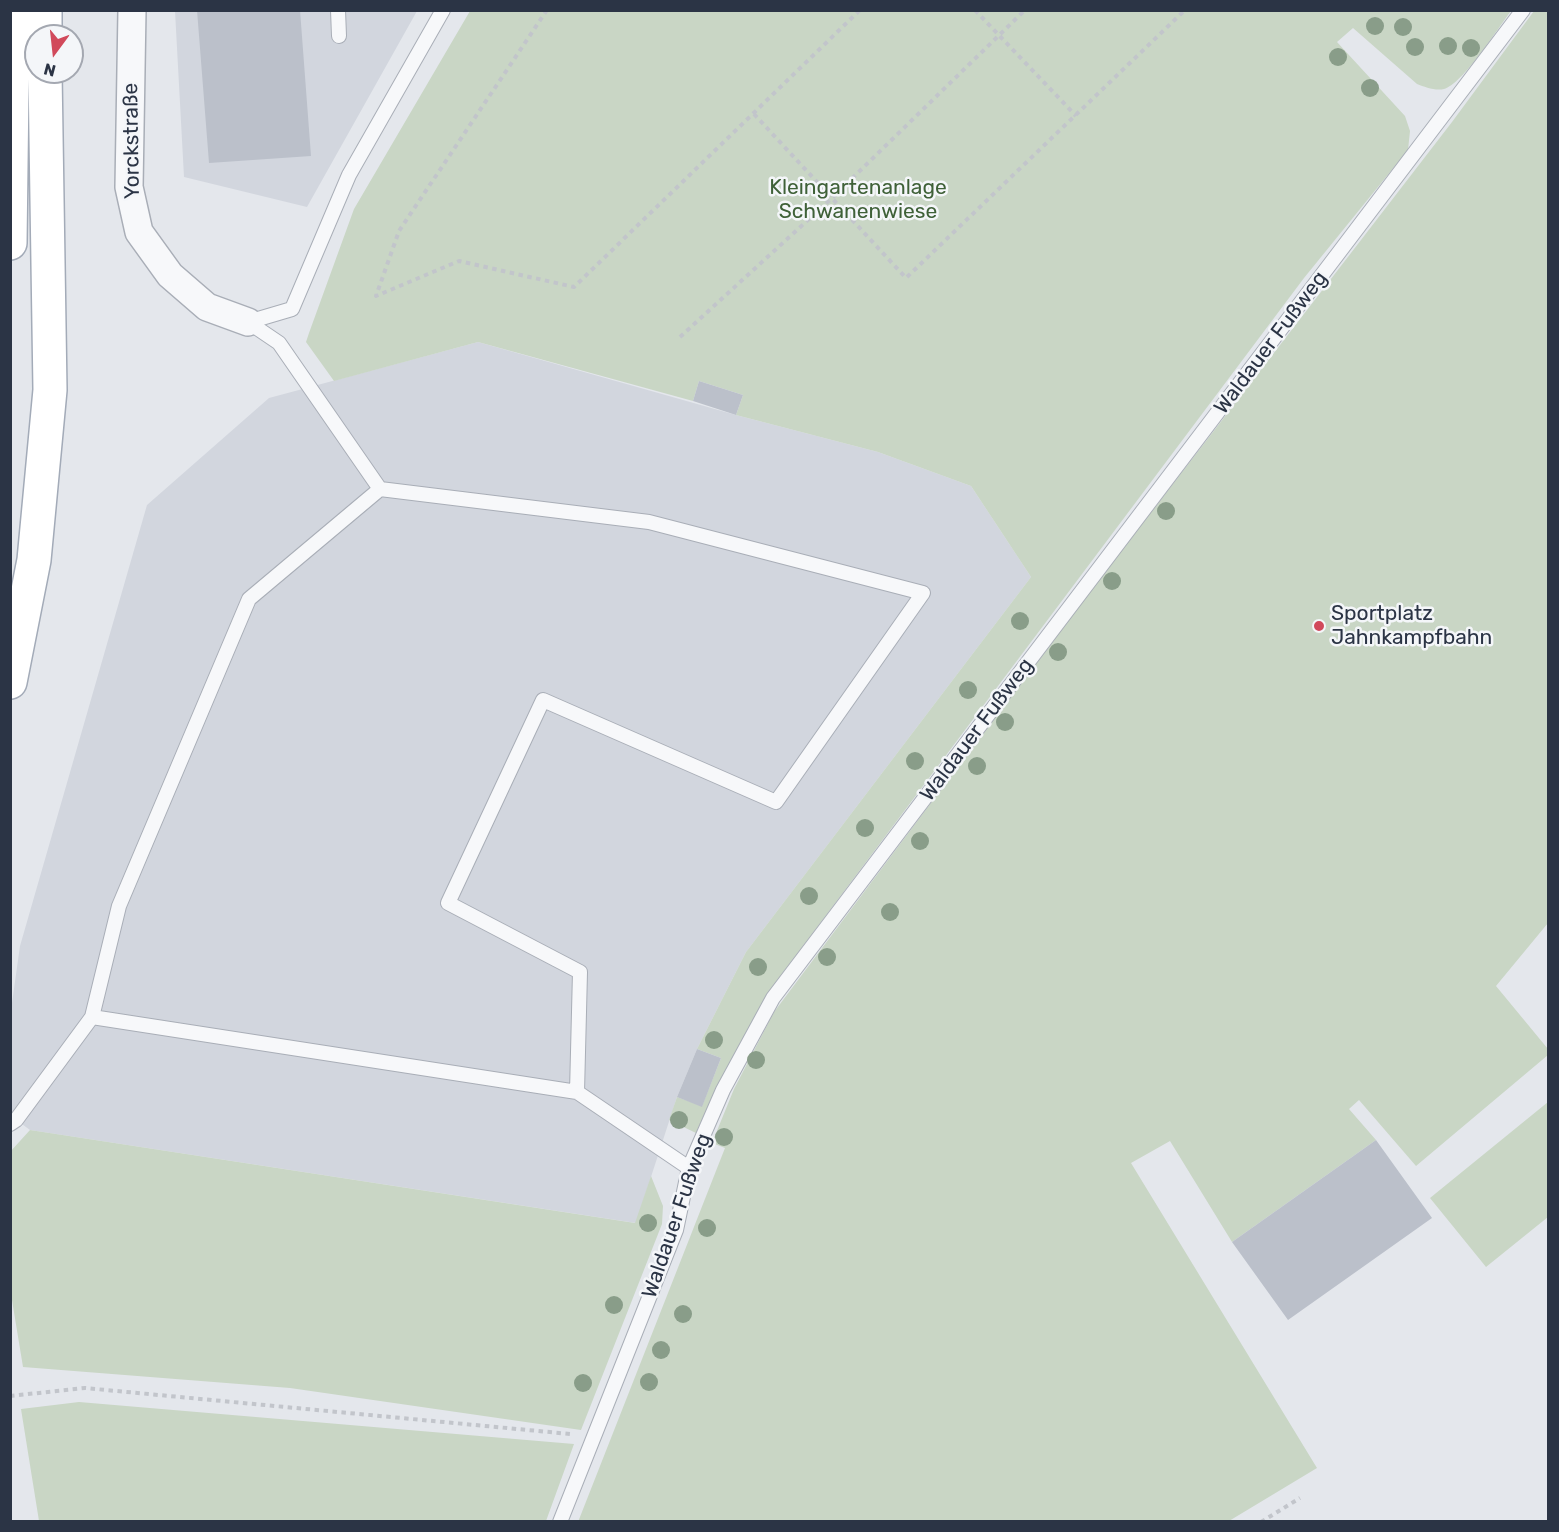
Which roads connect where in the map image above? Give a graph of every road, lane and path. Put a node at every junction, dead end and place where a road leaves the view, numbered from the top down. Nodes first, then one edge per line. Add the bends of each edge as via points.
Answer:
1 (13, 10) edge
2 (132, 10) edge
3 (338, 10) edge
4 (443, 10) edge
5 (547, 10) edge
6 (860, 10) edge
7 (975, 10) edge
8 (1025, 10) edge
9 (1185, 10) edge
10 (1523, 10) edge
11 (339, 36) dead end
12 (999, 36) junction
13 (45, 84) edge
14 (754, 114) junction
15 (1076, 116) junction
16 (832, 198) junction
17 (10, 243) edge
18 (248, 322) junction
19 (680, 337) dead end
20 (380, 489) junction
21 (10, 682) edge
22 (92, 1017) junction
23 (577, 1092) junction
24 (10, 1124) edge
25 (689, 1168) junction
26 (10, 1396) edge
27 (595, 1436) junction
28 (1300, 1498) dead end
29 (560, 1521) edge
30 (1261, 1521) edge

1 - 17 main road
2 - 18 street, Yorckstraße via 129,186 139,232 170,275 207,307
3 - 11 lane
4 - 18 lane via 350,176 292,309
5 - 14 path via 399,231 376,296 459,261 574,287
6 - 14 path
7 - 12 path
8 - 12 path
9 - 15 path
10 - 25 lane, Waldauer Fußweg via 773,998 723,1090
12 - 15 path
12 - 16 path
13 - 21 main road via 50,390 34,560
14 - 16 path
15 - 16 path via 906,278
16 - 19 path
18 - 20 lane via 279,343
20 - 22 lane via 249,599 119,906
20 - 23 lane via 649,522 923,593 776,802 543,700 448,903 580,972
22 - 23 lane
22 - 24 lane
23 - 25 lane
25 - 27 lane, Waldauer Fußweg via 676,1230
26 - 27 path via 85,1388
27 - 29 lane, Waldauer Fußweg
28 - 30 path

